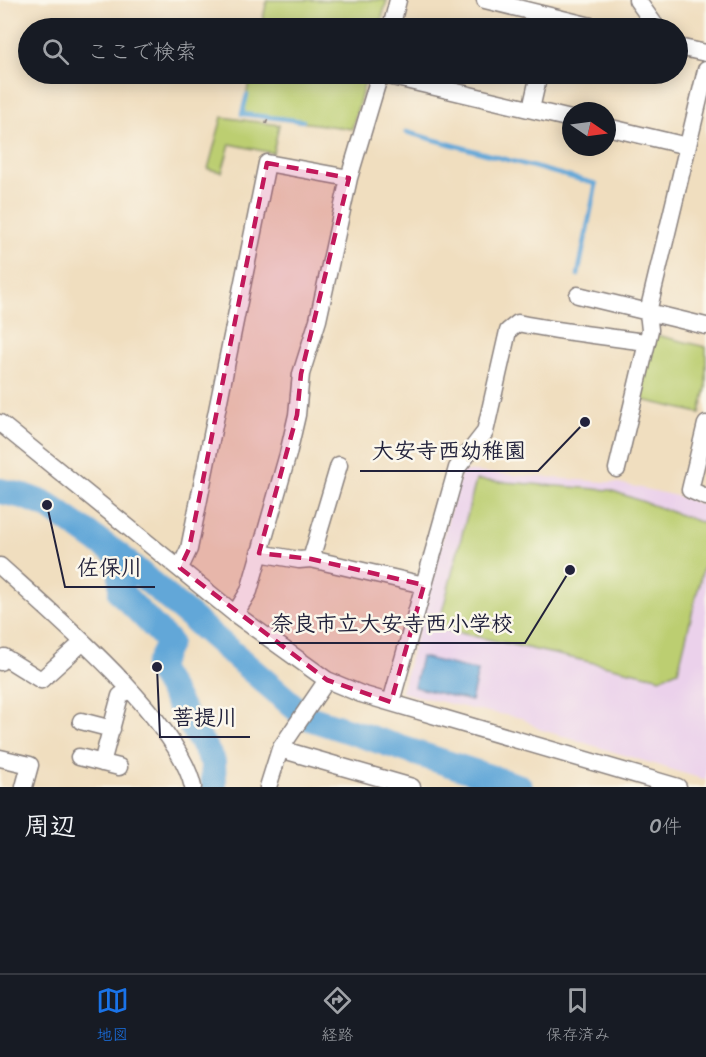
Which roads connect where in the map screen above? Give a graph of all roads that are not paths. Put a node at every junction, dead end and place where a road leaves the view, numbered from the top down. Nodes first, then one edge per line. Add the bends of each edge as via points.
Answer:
1 (398, 0) edge
2 (485, 0) edge
3 (637, 0) edge
4 (394, 18) edge
5 (536, 18) edge
6 (650, 18) edge
7 (688, 49) edge
8 (706, 53) edge
9 (706, 70) edge
10 (377, 84) edge
11 (423, 84) edge
12 (537, 84) edge
13 (531, 109) junction
14 (562, 117) edge
15 (616, 129) edge
16 (687, 146) junction
17 (350, 178) junction
18 (578, 295) dead end
19 (648, 312) junction
20 (706, 326) edge
21 (646, 342) junction
22 (0, 423) edge
23 (706, 424) edge
24 (339, 465) dead end
25 (617, 469) dead end
26 (706, 497) edge
27 (259, 553) junction
28 (311, 559) junction
29 (0, 566) edge
30 (180, 568) junction
31 (424, 585) junction
32 (236, 614) junction
33 (83, 642) junction
34 (0, 663) edge
35 (323, 687) junction
36 (128, 690) junction
37 (391, 702) junction
38 (81, 721) dead end
39 (112, 729) junction
40 (283, 745) junction
41 (79, 757) dead end
42 (0, 758) edge
43 (102, 763) junction
44 (119, 767) dead end
45 (24, 787) edge
46 (193, 787) edge
47 (268, 787) edge
48 (412, 787) edge
49 (678, 787) edge

1 - 4 street
2 - 5 street
3 - 6 street
7 - 8 street
9 - 16 street
10 - 17 street
11 - 13 street
12 - 13 street
13 - 14 street
15 - 16 street
16 - 19 street
17 - 27 street via 318,320 301,374 290,444
17 - 30 street via 267,163 189,549
18 - 19 street
19 - 20 street
19 - 21 street via 650,330
21 - 25 street
21 - 31 street via 580,332 567,334 518,322 508,331 485,432 457,468
22 - 30 street
23 - 26 street via 690,490
24 - 28 street
27 - 28 street
27 - 32 street via 249,591
28 - 31 street
29 - 33 street
30 - 32 street
31 - 37 street
32 - 35 street
33 - 34 street via 40,680 4,657
33 - 36 street
35 - 37 street
35 - 40 street
36 - 39 street via 120,696
36 - 46 street via 175,745 189,770
37 - 49 street
38 - 39 street
39 - 43 street
40 - 47 street
40 - 48 street
41 - 43 street
42 - 45 street via 30,765
43 - 44 street

